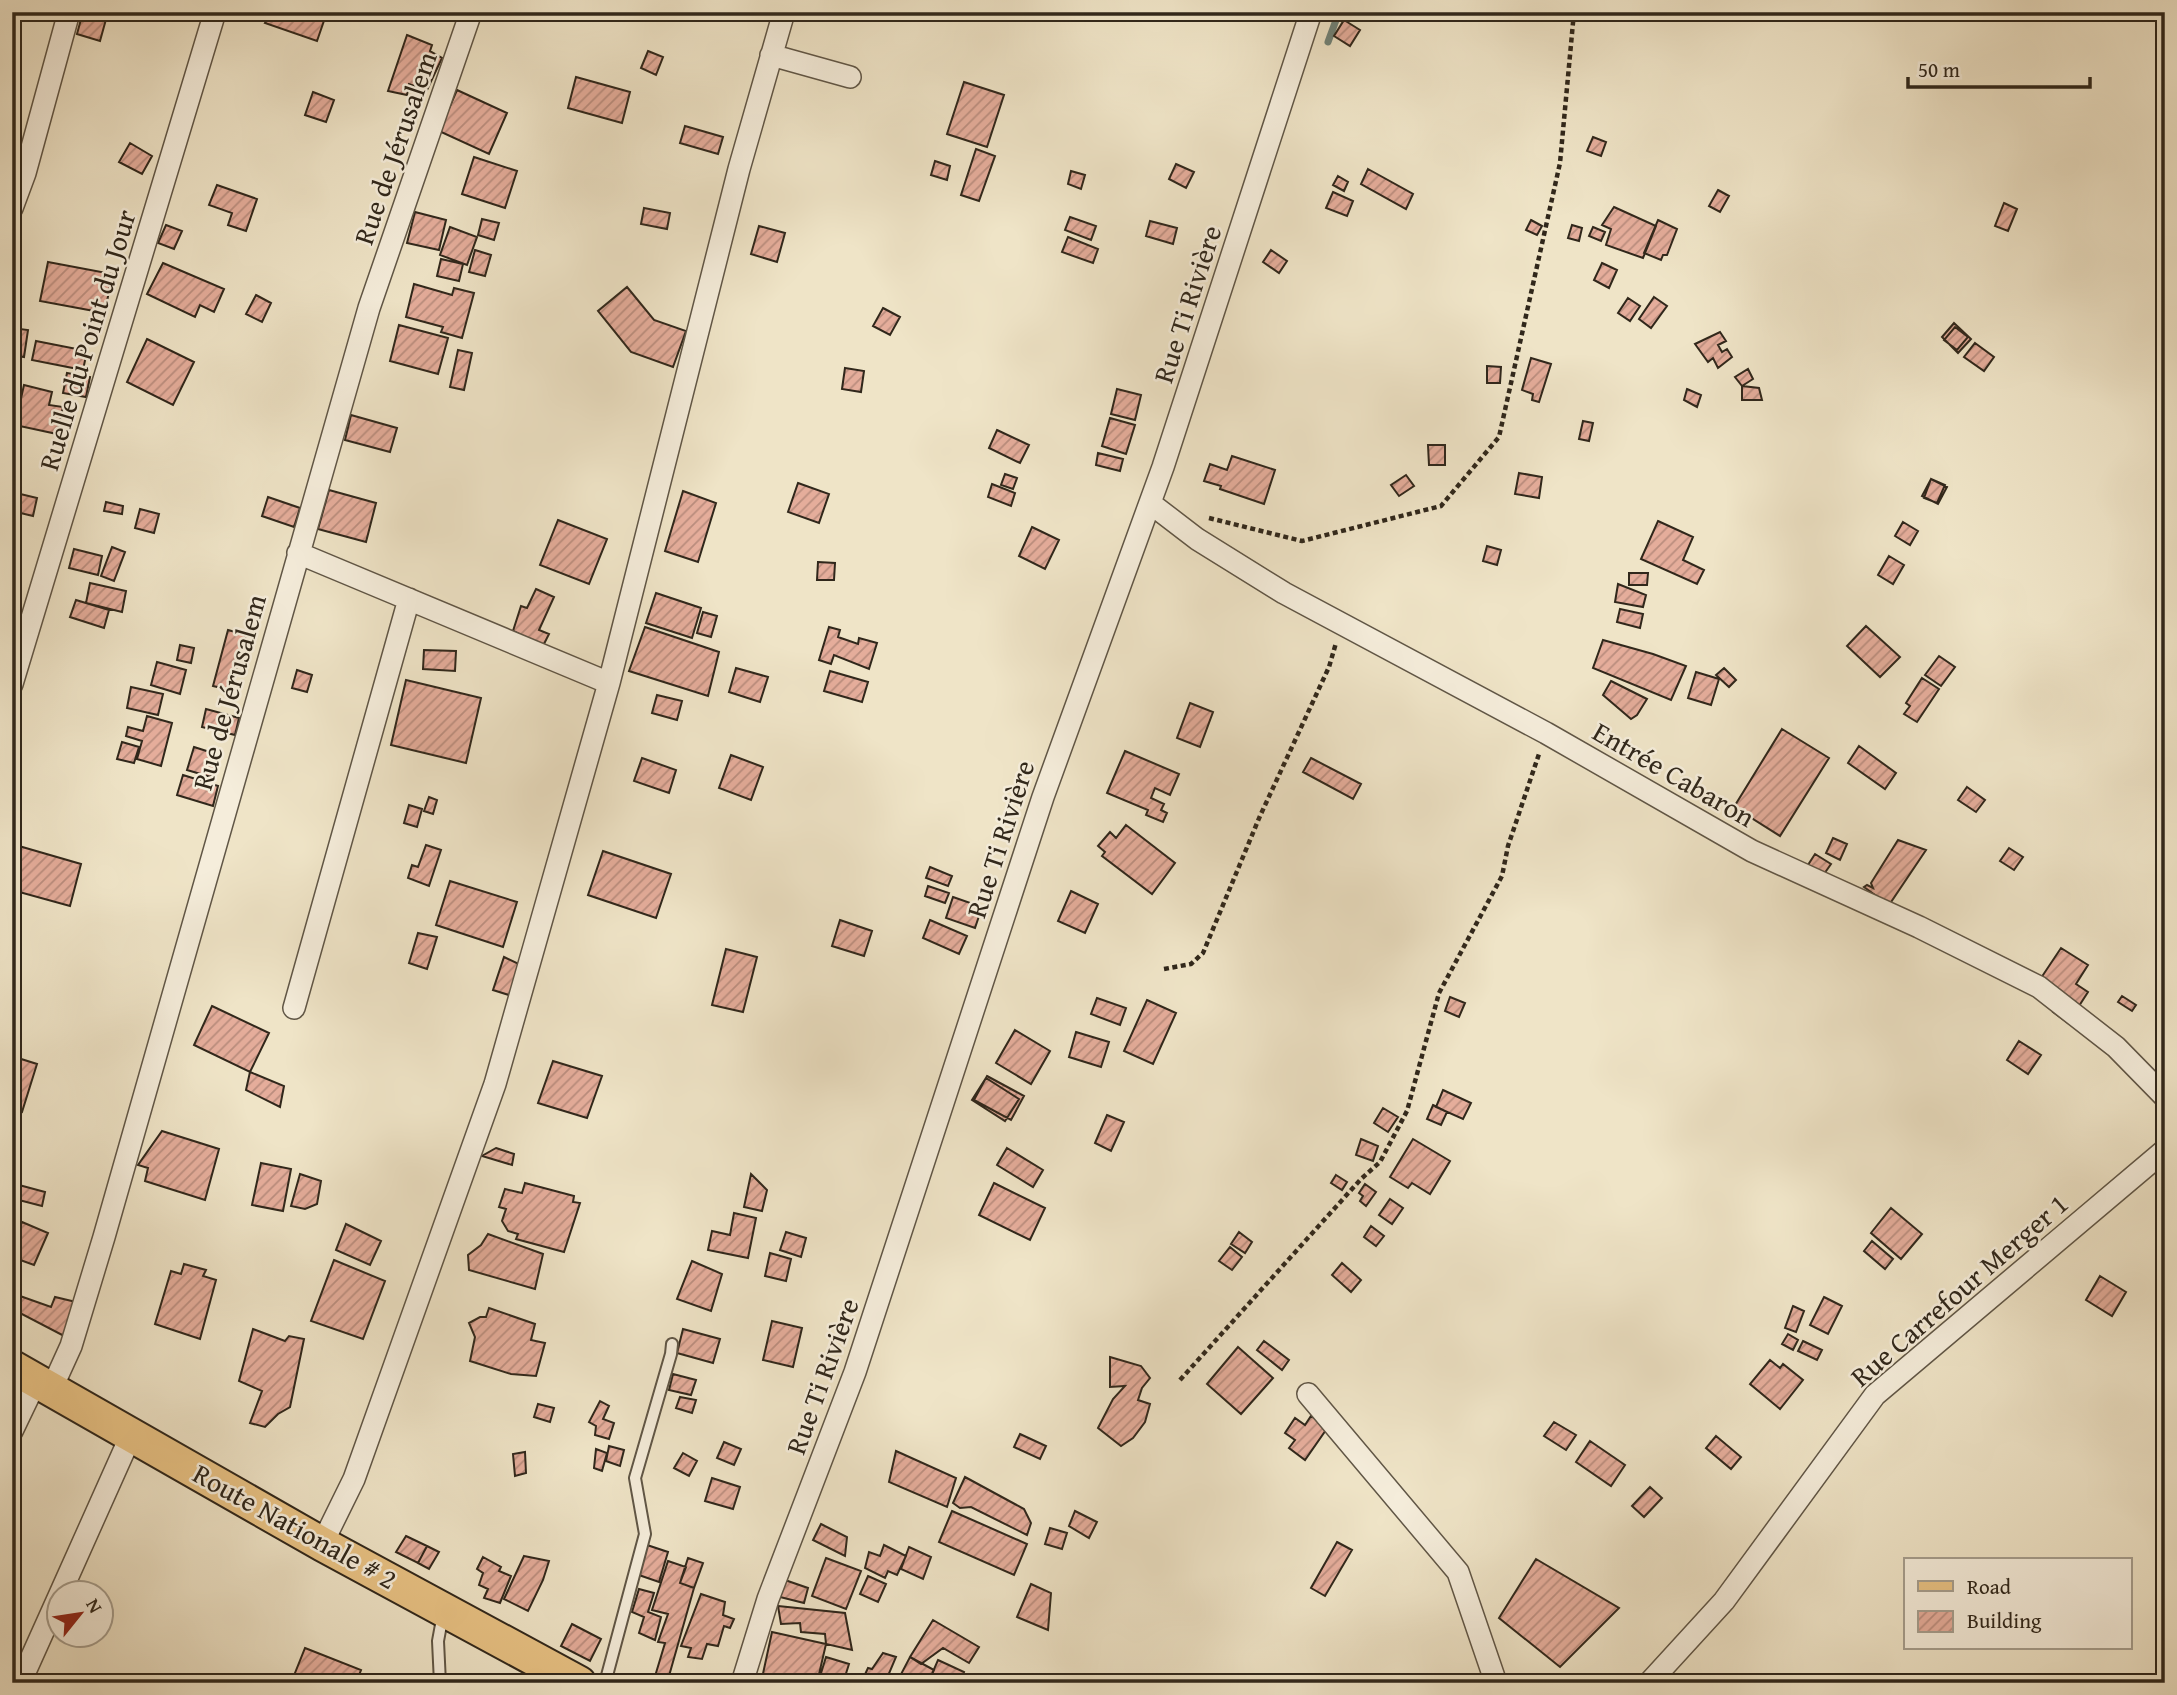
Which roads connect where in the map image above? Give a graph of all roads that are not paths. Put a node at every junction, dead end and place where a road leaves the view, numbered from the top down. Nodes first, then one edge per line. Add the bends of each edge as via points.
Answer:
1 (68, 12) edge
2 (215, 12) edge
3 (471, 12) edge
4 (784, 12) edge
5 (1311, 12) edge
6 (771, 55) junction
7 (850, 76) dead end
8 (12, 208) edge
9 (1150, 503) junction
10 (298, 553) junction
11 (408, 599) junction
12 (608, 683) junction
13 (12, 684) edge
14 (294, 1008) dead end
15 (2165, 1097) edge
16 (2165, 1150) edge
17 (672, 1344) dead end
18 (33, 1379) edge
19 (1308, 1394) dead end
20 (12, 1431) edge
21 (132, 1433) junction
22 (322, 1544) junction
23 (66, 1580) edge
24 (444, 1608) junction
25 (46, 1625) edge
26 (20, 1683) edge
27 (440, 1683) edge
28 (579, 1683) edge
29 (604, 1683) edge
30 (743, 1683) edge
31 (1496, 1683) edge
32 (1649, 1683) edge

1 - 8 street
2 - 13 street, Ruelle du Point du Jour
3 - 10 street, Rue de Jérusalem via 369,308
4 - 6 street
5 - 9 street, Rue Ti Rivière
6 - 7 street
6 - 12 street
9 - 15 street, Entrée Cabaron via 1197,539 1284,593 1752,850 2039,988 2116,1047
9 - 30 street, Rue Ti Rivière via 1043,797 855,1372 768,1599
10 - 11 street
10 - 18 street, Rue de Jérusalem via 71,1346
11 - 12 street
11 - 14 street
12 - 22 street via 495,1084 354,1479
16 - 32 street, Rue Carrefour Merger 1 via 1875,1395 1724,1601
17 - 29 lane via 635,1478 645,1534
18 - 20 street, Rue de Jérusalem
18 - 21 main road, Route Nationale # 2
19 - 31 street via 1458,1572
21 - 22 main road, Route Nationale # 2
21 - 23 street
22 - 24 main road, Route Nationale # 2
24 - 27 lane via 438,1642
24 - 28 main road, Route Nationale # 2
25 - 26 street

